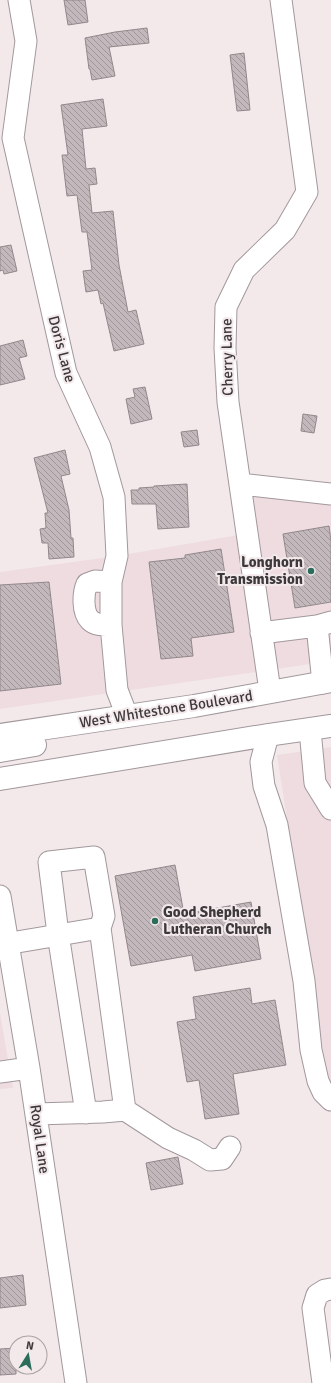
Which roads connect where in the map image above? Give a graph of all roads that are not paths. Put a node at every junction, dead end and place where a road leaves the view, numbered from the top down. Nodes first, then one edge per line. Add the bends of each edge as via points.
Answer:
1 (19, 0) edge
2 (281, 0) edge
3 (240, 484) junction
4 (331, 494) edge
5 (324, 624) edge
6 (261, 633) junction
7 (327, 682) edge
8 (270, 692) junction
9 (194, 706) junction
10 (127, 716) junction
11 (321, 728) edge
12 (0, 735) edge
13 (268, 735) junction
14 (0, 751) edge
15 (0, 779) edge
16 (331, 809) edge
17 (0, 896) edge
18 (100, 928) junction
19 (58, 934) junction
20 (4, 944) edge
21 (29, 1068) junction
22 (0, 1072) edge
23 (331, 1100) edge
24 (125, 1110) junction
25 (86, 1113) junction
26 (36, 1114) junction
27 (230, 1147) dead end
28 (331, 1289) edge
29 (76, 1383) edge
30 (323, 1383) edge

1 - 10 street, Doris Lane via 26,42 13,138 66,373 100,447 114,497 117,556 111,582 111,626 116,690
2 - 3 street, Cherry Lane via 307,192 285,230 244,270 226,307 228,402
3 - 4 street
3 - 6 street, Cherry Lane
5 - 6 street
5 - 7 street
6 - 8 street, Cherry Lane
7 - 8 main road, West Whitestone Boulevard
8 - 9 main road, West Whitestone Boulevard
9 - 10 main road, West Whitestone Boulevard
9 - 14 main road via 183,718 174,723
10 - 12 main road, West Whitestone Boulevard
11 - 13 main road
11 - 16 street via 315,783
13 - 15 main road
13 - 23 street via 261,762 264,786 279,840 304,981 311,1050 322,1092
17 - 20 street, Royal Lane
18 - 19 street
18 - 19 street via 104,916 94,857 49,862
18 - 24 street
19 - 20 street
19 - 25 street
20 - 21 street, Royal Lane
21 - 22 street
21 - 26 street, Royal Lane
24 - 25 street
24 - 27 street via 168,1138 210,1160 222,1159
25 - 26 street
26 - 29 street, Royal Lane
28 - 30 street via 317,1295 313,1308

